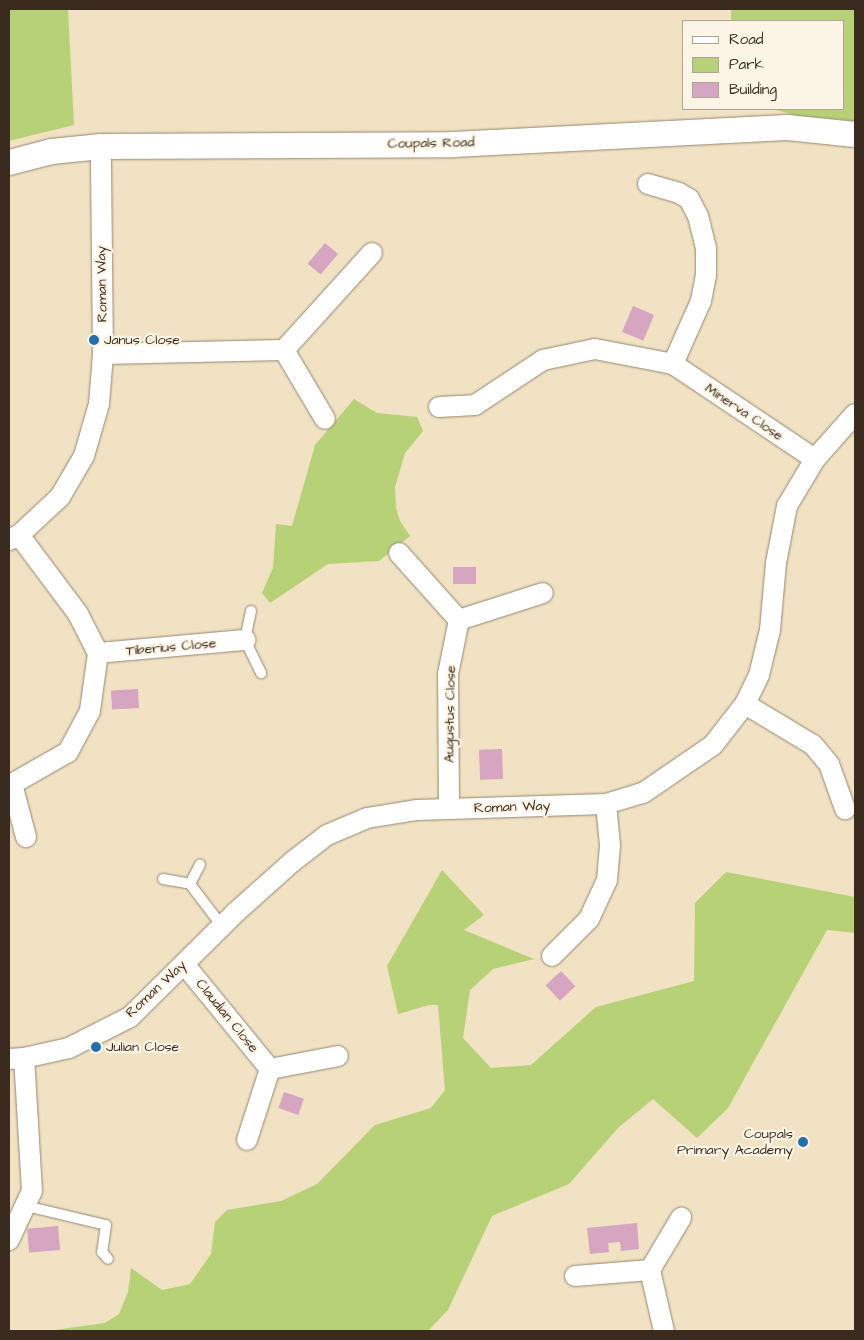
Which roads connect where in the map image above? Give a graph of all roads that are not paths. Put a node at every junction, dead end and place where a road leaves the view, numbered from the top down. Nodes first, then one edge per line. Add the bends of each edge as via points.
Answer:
1 (855, 134) edge
2 (101, 146) junction
3 (9, 162) edge
4 (648, 184) dead end
5 (372, 252) dead end
6 (284, 350) junction
7 (103, 354) junction
8 (673, 364) junction
9 (439, 407) dead end
10 (855, 414) edge
11 (325, 419) dead end
12 (815, 459) junction
13 (14, 538) edge
14 (399, 553) dead end
15 (543, 593) dead end
16 (251, 611) dead end
17 (459, 620) junction
18 (245, 640) junction
19 (98, 653) junction
20 (260, 673) dead end
21 (745, 704) junction
22 (606, 804) junction
23 (449, 809) junction
24 (846, 809) dead end
25 (26, 837) dead end
26 (200, 864) dead end
27 (163, 879) dead end
28 (190, 884) junction
29 (222, 926) junction
30 (552, 956) dead end
31 (184, 964) junction
32 (338, 1056) dead end
33 (16, 1058) edge
34 (270, 1069) junction
35 (247, 1140) dead end
36 (26, 1206) junction
37 (681, 1218) dead end
38 (9, 1240) edge
39 (108, 1259) dead end
40 (650, 1270) junction
41 (575, 1276) dead end
42 (664, 1331) edge

1 - 2 street, Coupals Road via 787,127 453,144
2 - 3 street, Coupals Road via 51,151
2 - 7 street, Roman Way
4 - 8 street via 690,199 706,249 701,301
5 - 6 street
6 - 7 street
6 - 11 street
7 - 13 street, Roman Way via 99,404 84,456 60,497
8 - 9 street, Minerva Close via 595,349 543,360 475,405
8 - 12 street, Minerva Close
10 - 12 street, Roman Way
12 - 21 street, Roman Way via 786,506 776,563 770,630 759,675
13 - 19 street via 78,614
14 - 17 street
15 - 17 street
16 - 18 lane
17 - 23 street, Augustus Close via 448,674
18 - 19 street, Tiberius Close
18 - 20 lane
19 - 25 street via 90,711 68,752 12,784
21 - 22 street, Roman Way via 713,745 643,793
21 - 24 street via 813,745 829,764
22 - 23 street, Roman Way
22 - 30 street via 610,846 607,880 589,920
23 - 29 street, Roman Way via 366,818 327,835 292,862
26 - 28 lane
27 - 28 lane
28 - 29 lane
29 - 31 street, Roman Way
31 - 33 street, Roman Way via 130,1017 70,1048
31 - 34 street, Claudian Close
32 - 34 street
33 - 36 street via 32,1191
34 - 35 street
36 - 38 street
36 - 39 lane via 106,1225 102,1252
37 - 40 street
40 - 41 street
40 - 42 street

